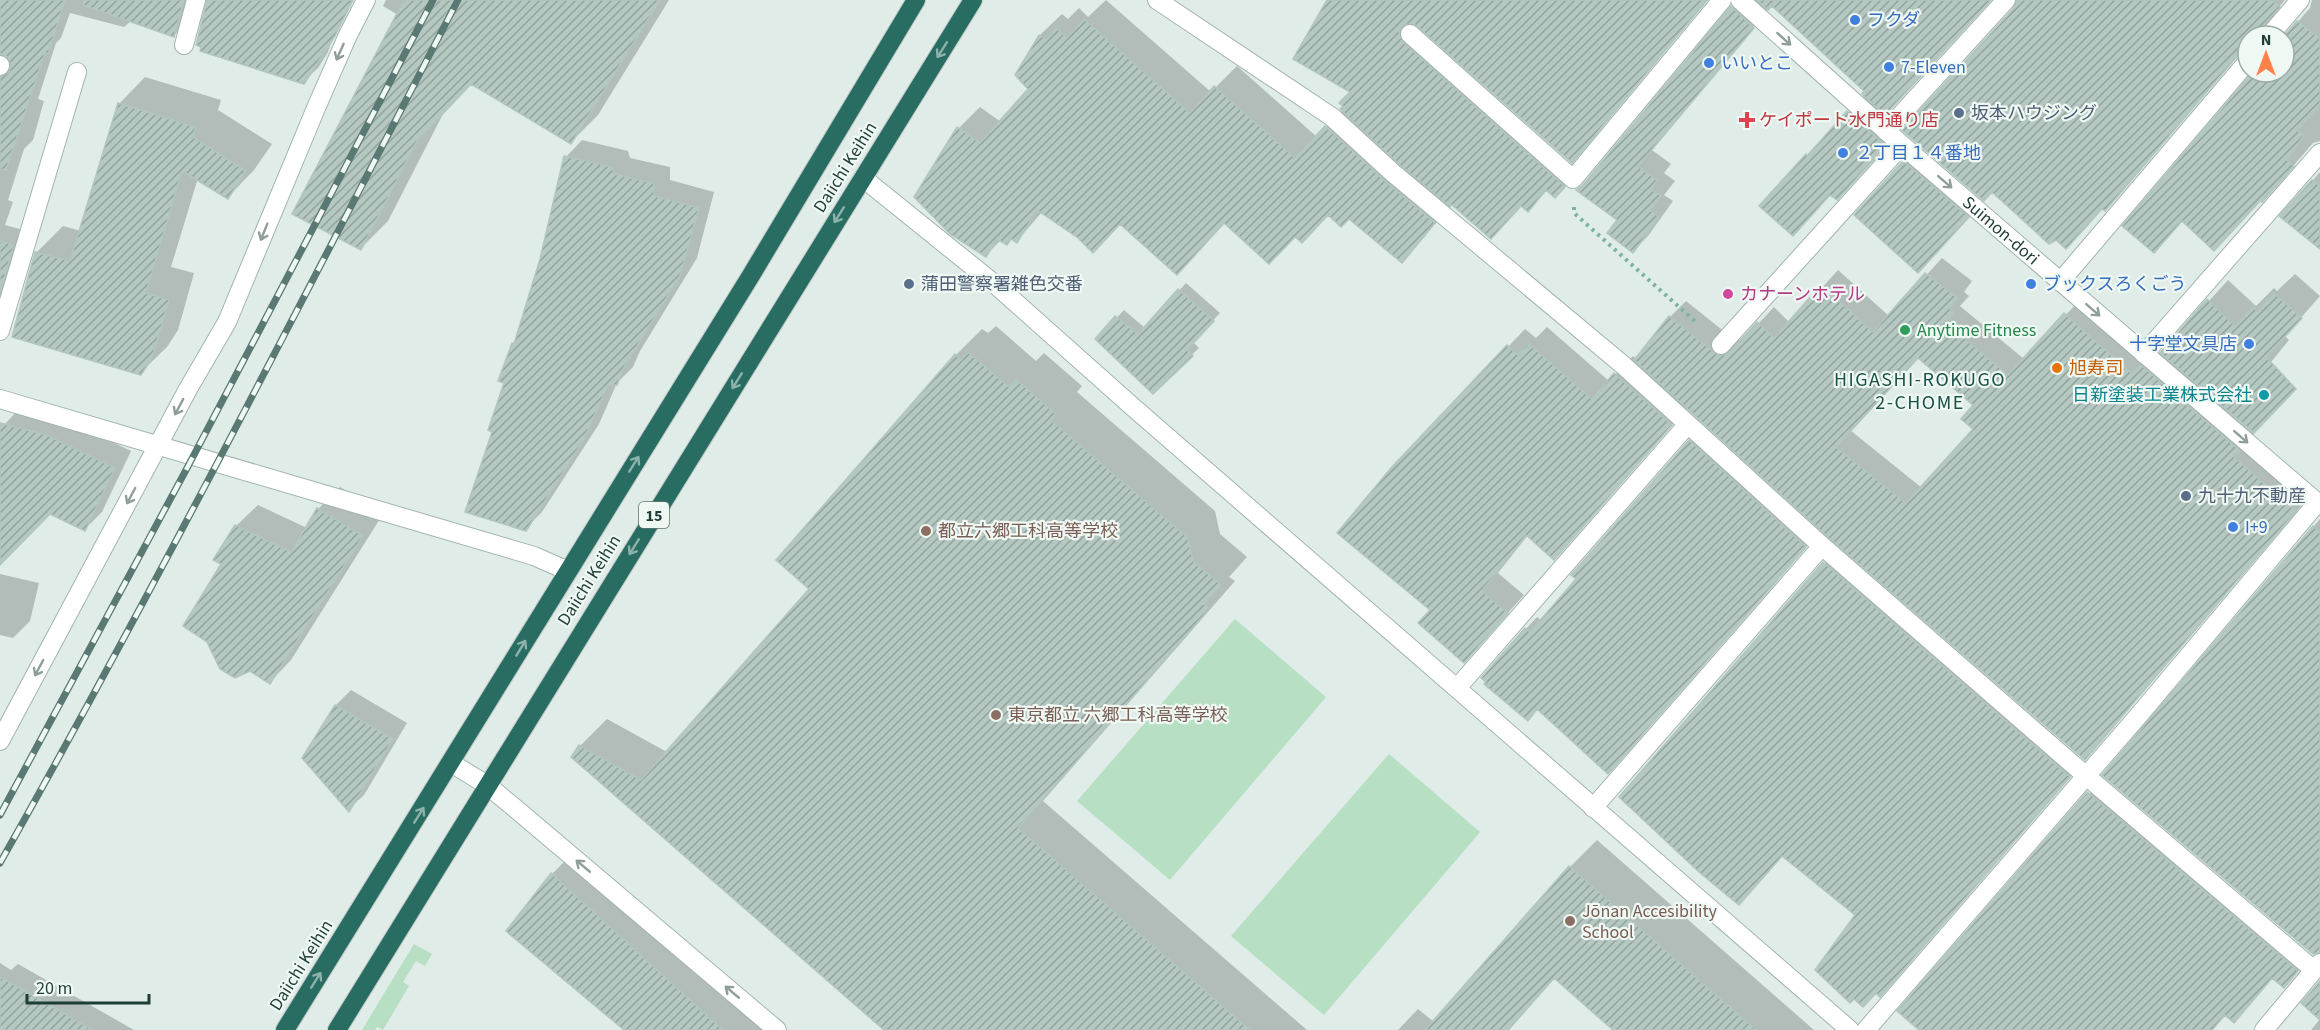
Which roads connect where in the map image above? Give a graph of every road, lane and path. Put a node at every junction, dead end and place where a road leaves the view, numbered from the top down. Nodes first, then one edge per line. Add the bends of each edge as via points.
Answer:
1 (196, 0) edge
2 (366, 0) edge
3 (916, 0) edge
4 (973, 0) edge
5 (1157, 0) edge
6 (1722, 0) edge
7 (1740, 0) edge
8 (2006, 0) edge
9 (2300, 0) edge
10 (2279, 24) edge
11 (1410, 34) dead end
12 (184, 45) dead end
13 (77, 72) dead end
14 (2236, 75) edge
15 (1886, 131) junction
16 (1902, 145) junction
17 (2320, 153) edge
18 (863, 178) junction
19 (1573, 179) junction
20 (2060, 282) junction
21 (0, 331) edge
22 (1721, 345) joint
23 (2144, 354) junction
24 (0, 399) edge
25 (1688, 424) junction
26 (159, 445) junction
27 (2319, 504) edge
28 (1822, 546) junction
29 (568, 570) junction
30 (1458, 688) junction
31 (0, 741) edge
32 (451, 763) junction
33 (2085, 775) junction
34 (487, 785) junction
35 (1593, 808) junction
36 (2317, 967) edge
37 (285, 1030) edge
38 (337, 1030) edge
39 (777, 1030) edge
40 (1850, 1030) edge
41 (1866, 1030) edge
42 (2264, 1030) edge

1 - 12 street
2 -> 26 street via 316,108 227,322
29 -> 3 highway, Daiichi Keihin / 15
4 -> 18 highway, Daiichi Keihin / 15
5 - 25 street via 1332,117
6 - 19 street
7 -> 15 street, Suimon-dori
8 - 15 street
9 - 10 street
11 - 19 street
13 - 21 street
14 - 20 street
15 - 16 street, Suimon-dori
16 -> 20 street, Suimon-dori
16 - 22 street
17 - 23 street
18 - 30 street via 997,286
18 -> 34 highway, Daiichi Keihin / 15
19 - 22 path via 1574,213
20 -> 23 street, Suimon-dori
23 -> 27 street, Suimon-dori
24 - 26 street
25 - 28 street
25 - 30 street
26 - 29 street via 534,556
26 -> 31 street
27 - 33 street
28 - 33 street
28 - 35 street
32 -> 29 highway, Daiichi Keihin / 15
30 - 35 street
32 - 34 street
37 -> 32 highway, Daiichi Keihin / 15
33 - 36 street
33 - 41 street
34 - 38 highway, Daiichi Keihin / 15
39 -> 34 street
35 - 40 street
36 - 42 street

